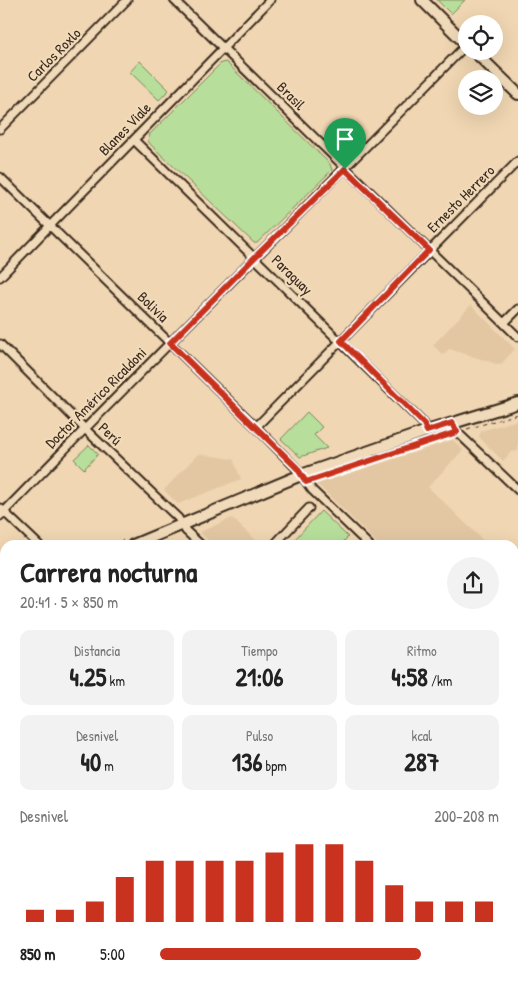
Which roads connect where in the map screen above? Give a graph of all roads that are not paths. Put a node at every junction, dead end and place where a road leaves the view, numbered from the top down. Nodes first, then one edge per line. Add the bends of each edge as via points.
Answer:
1 (127, 0) edge
2 (174, 0) edge
3 (270, 0) edge
4 (422, 0) edge
5 (458, 36) edge
6 (223, 48) junction
7 (458, 52) edge
8 (483, 60) edge
9 (518, 94) edge
10 (0, 129) edge
11 (134, 140) junction
12 (518, 161) edge
13 (345, 169) junction
14 (0, 177) edge
15 (50, 225) junction
16 (429, 250) junction
17 (254, 258) junction
18 (0, 277) edge
19 (518, 309) edge
20 (504, 324) junction
21 (518, 337) edge
22 (341, 341) junction
23 (170, 343) junction
24 (0, 344) edge
25 (518, 402) edge
26 (256, 427) junction
27 (455, 428) junction
28 (85, 429) junction
29 (427, 431) junction
30 (302, 475) junction
31 (518, 490) edge
32 (309, 508) dead end
33 (1, 512) edge
34 (182, 525) junction
35 (33, 540) edge
36 (145, 540) edge
37 (196, 540) edge
38 (279, 540) edge
39 (364, 540) edge

1 - 10 street, Carlos Roxlo
2 - 6 street, Brasil
3 - 6 street, Blanes Viale
4 - 5 street
6 - 11 street, Blanes Viale
6 - 13 street, Brasil
7 - 13 street, Doctor Américo Ricaldoni
8 - 9 street
11 - 15 street, Blanes Viale
11 - 17 street, Paraguay
12 - 16 street, Ernesto Herrero
13 - 16 street, Brasil
13 - 17 street, Doctor Américo Ricaldoni
14 - 15 street, Bolivia
15 - 18 street, Blanes Viale
15 - 23 street, Bolivia
16 - 20 street, Brasil
16 - 22 street, Ernesto Herrero
17 - 22 street, Paraguay
17 - 23 street, Doctor Américo Ricaldoni
19 - 20 street
20 - 21 street, Brasil
22 - 26 street, Ernesto Herrero
22 - 29 street, Paraguay via 424,424
23 - 26 street, Bolivia
23 - 28 street, Doctor Américo Ricaldoni
24 - 28 street, Perú
25 - 27 street
26 - 30 street, Bolivia
27 - 29 street
27 - 31 street
28 - 33 street, Doctor Américo Ricaldoni
28 - 34 street, Perú
29 - 30 street
30 - 34 street
30 - 39 street, Bolivia via 312,490
32 - 38 street
33 - 35 street
34 - 36 street
34 - 37 street, Perú

